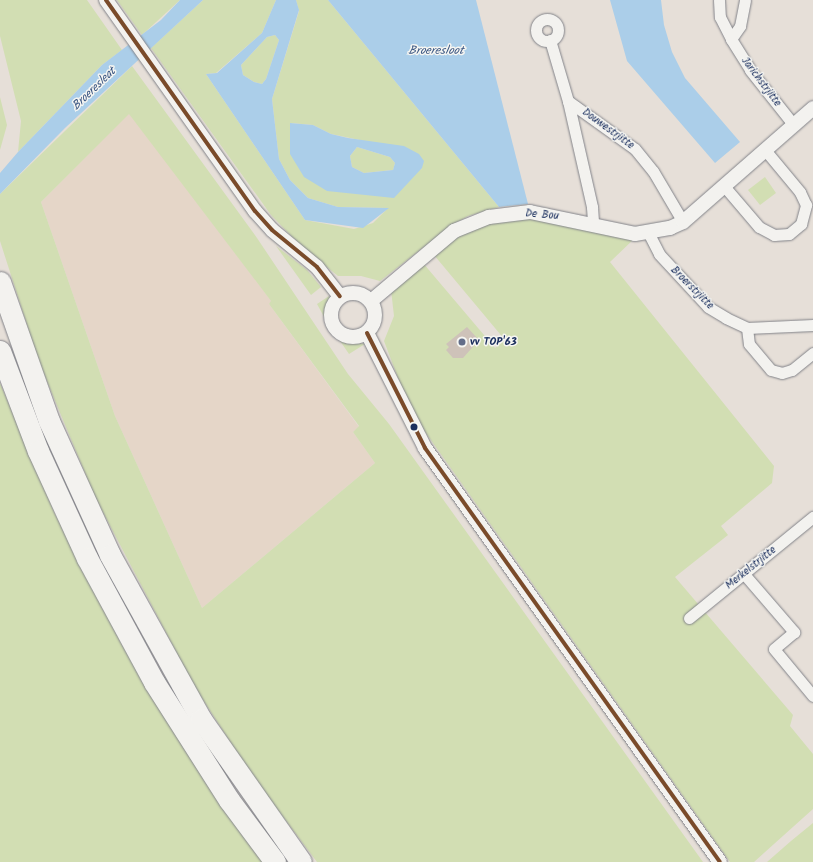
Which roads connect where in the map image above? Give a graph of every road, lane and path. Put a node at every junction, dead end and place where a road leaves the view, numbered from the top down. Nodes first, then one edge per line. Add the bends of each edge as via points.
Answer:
1 (106, 0) edge
2 (719, 0) edge
3 (745, 0) edge
4 (731, 39) junction
5 (550, 40) dead end
6 (568, 101) junction
7 (813, 108) edge
8 (793, 124) junction
9 (766, 151) junction
10 (724, 186) junction
11 (683, 222) junction
12 (592, 223) junction
13 (649, 234) junction
14 (0, 282) edge
15 (340, 296) junction
16 (371, 301) junction
17 (813, 325) edge
18 (748, 328) junction
19 (367, 333) junction
20 (0, 351) edge
21 (813, 353) edge
22 (813, 517) edge
23 (744, 574) junction
24 (689, 618) dead end
25 (813, 696) edge
26 (275, 862) edge
27 (301, 862) edge
28 (720, 862) edge

1 - 15 street via 263,220 317,267
2 - 4 street, Jarichstrjitte via 720,17
3 - 4 street via 740,26
4 - 8 street, Jarichstrjitte via 750,70
5 - 6 street, Douwestrjitte
6 - 11 street, Douwestrjitte via 635,149 653,170
6 - 12 street, Douwestrjitte via 592,207
7 - 8 street, De Bou
8 - 9 street, De Bou
9 - 10 street, De Bou
9 - 10 street via 800,192 806,205 801,224 789,234 774,235 759,227
10 - 11 street, De Bou
11 - 13 street, De Bou
12 - 13 street, De Bou via 635,234
12 - 16 street, De Bou via 530,212 478,220 454,231 423,254
13 - 18 street, Broerstrjitte via 659,254 708,307
14 - 27 highway via 49,420 110,554 201,719
15 - 16 street via 358,292
15 - 19 street via 331,310 335,328 351,337
16 - 19 street via 376,316
17 - 18 street
18 - 21 street via 749,344 771,370 782,373 792,370
19 - 28 street via 425,448
20 - 26 highway via 38,451 86,558 154,682 229,800
22 - 23 street, Merkelstrjitte
23 - 24 street, Merkelstrjitte
23 - 25 street via 794,632 774,649

